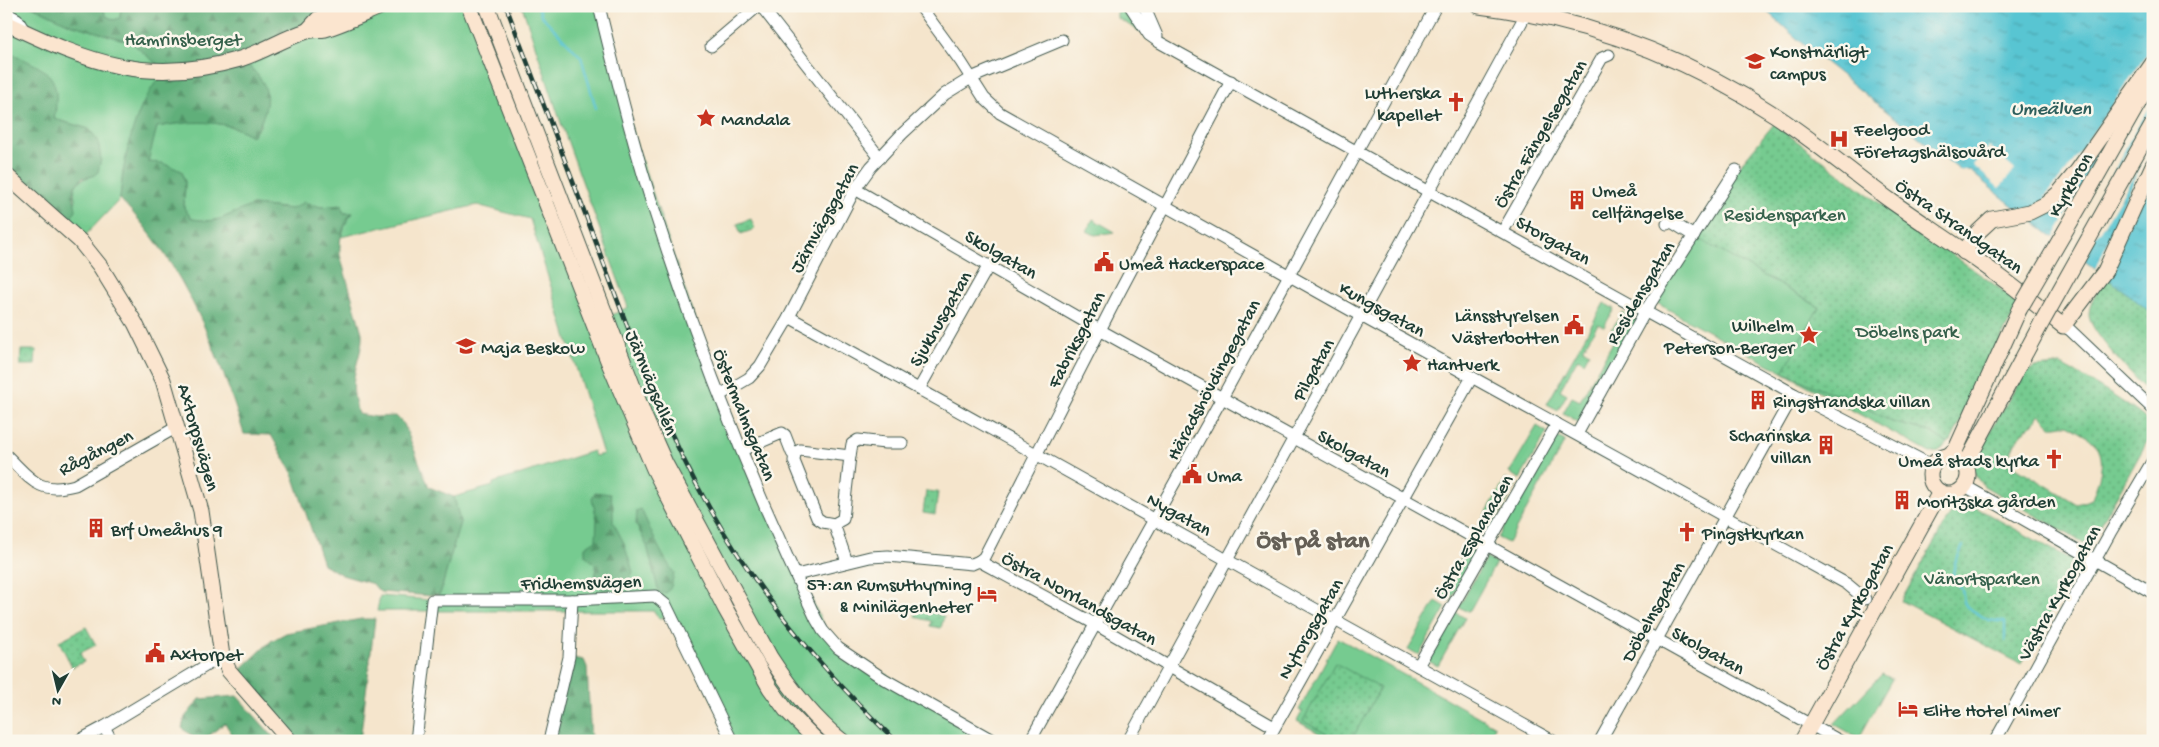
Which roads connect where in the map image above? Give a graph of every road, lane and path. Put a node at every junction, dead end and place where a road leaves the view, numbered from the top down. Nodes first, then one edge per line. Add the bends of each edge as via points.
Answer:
1 (349, 6) edge
2 (382, 6) edge
3 (487, 6) edge
4 (599, 6) edge
5 (760, 6) edge
6 (920, 6) edge
7 (1130, 6) edge
8 (1144, 6) edge
9 (1436, 6) edge
10 (1479, 6) edge
11 (469, 7) edge
12 (6, 13) edge
13 (1526, 14) junction
14 (6, 23) edge
15 (308, 30) junction
16 (25, 32) junction
17 (1062, 40) dead end
18 (1159, 42) junction
19 (711, 46) dead end
20 (1609, 55) dead end
21 (2153, 63) edge
22 (2153, 77) edge
23 (971, 78) junction
24 (1231, 81) junction
25 (2153, 124) edge
26 (1357, 151) junction
27 (880, 158) junction
28 (2153, 165) edge
29 (1736, 170) dead end
30 (6, 175) edge
31 (855, 189) junction
32 (1429, 190) junction
33 (1165, 205) junction
34 (1667, 224) dead end
35 (1503, 231) junction
36 (1694, 236) junction
37 (1964, 252) junction
38 (989, 266) junction
39 (1288, 274) junction
40 (1646, 310) junction
41 (1361, 316) junction
42 (789, 317) junction
43 (2062, 326) junction
44 (1100, 330) junction
45 (1472, 377) junction
46 (918, 389) junction
47 (1794, 394) junction
48 (720, 395) junction
49 (1222, 398) junction
50 (2153, 409) edge
51 (1557, 424) junction
52 (177, 427) junction
53 (1577, 434) junction
54 (1294, 438) junction
55 (902, 443) dead end
56 (742, 450) junction
57 (795, 453) junction
58 (1036, 453) junction
59 (6, 455) edge
60 (850, 456) junction
61 (1948, 456) junction
62 (2153, 460) edge
63 (1933, 466) junction
64 (1966, 467) junction
65 (1964, 486) junction
66 (1940, 492) junction
67 (1404, 498) junction
68 (1724, 516) junction
69 (1155, 519) junction
70 (834, 524) junction
71 (1487, 546) junction
72 (1226, 559) junction
73 (2095, 560) junction
74 (979, 561) junction
75 (847, 562) junction
76 (796, 575) junction
77 (2153, 593) edge
78 (572, 600) junction
79 (1865, 600) dead end
80 (1334, 619) junction
81 (1095, 624) junction
82 (1657, 640) junction
83 (222, 656) junction
84 (1418, 666) junction
85 (1168, 667) junction
86 (786, 710) junction
87 (1811, 725) junction
88 (104, 727) junction
89 (1274, 727) junction
90 (841, 740) edge
91 (78, 741) edge
92 (112, 741) edge
93 (290, 741) edge
94 (416, 741) edge
95 (549, 741) edge
96 (732, 741) edge
97 (802, 741) edge
98 (817, 741) edge
99 (994, 741) edge
100 (1030, 741) edge
101 (1128, 741) edge
102 (1266, 741) edge
103 (1553, 741) edge
104 (1600, 741) edge
105 (1802, 741) edge
106 (1840, 741) edge
107 (1995, 741) edge

1 - 15 street via 318,19
2 - 15 street via 323,29
3 - 90 street, Järnvägsallén via 621,359 665,463 770,657 809,709
4 - 48 street, Östermalmsgatan via 658,224 697,339
5 - 19 street
5 - 27 street
6 - 23 street, Kungsgatan
7 - 18 street, Storgatan via 1149,35
8 - 18 street
9 - 26 street, Häradshövdingegatan
10 - 13 street, Östra Strandgatan
11 - 86 street, Järnvägsallén via 654,469 725,608
12 - 16 street via 17,19
13 - 32 street, Pilgatan
13 - 37 street, Östra Strandgatan via 1608,33 1681,63 1728,87 1776,115
14 - 16 street
15 - 16 street via 242,58 201,68 165,71 101,63
17 - 23 street, Järnvägsgatan
18 - 24 street, Storgatan
20 - 35 street, Östra Fängelsegatan via 1602,58
21 - 37 street, Kyrkbron via 2059,193 2030,212 1997,218 1984,224
22 - 61 street, Kyrkbron, bridge via 2019,310 1956,449
23 - 27 street, Järnvägsgatan via 945,94
23 - 33 street, Kungsgatan via 984,98 1000,113
24 - 26 street, Storgatan
24 - 33 street, Fabriksgatan
25 - 64 street, bridge via 2006,386
26 - 32 street, Storgatan
26 - 39 street, Häradshövdingegatan
27 - 31 street, Järnvägsgatan
28 - 43 street via 2101,276
29 - 36 street, Residensgatan
30 - 52 street, Axtorpsvägen via 80,241 100,266 135,323 163,380
31 - 38 street, Skolgatan
31 - 42 street, Järnvägsgatan
32 - 35 street, Storgatan
32 - 41 street, Pilgatan
33 - 39 street, Kungsgatan
33 - 44 street, Fabriksgatan
34 - 36 street via 1670,221
35 - 40 street, Storgatan
36 - 40 street, Residensgatan
37 - 43 street, Östra Strandgatan
38 - 44 street, Skolgatan
38 - 46 street, Sjukhusgatan
39 - 41 street, Kungsgatan
39 - 49 street, Häradshövdingegatan
40 - 47 street, Storgatan
40 - 53 street, Residensgatan
41 - 45 street, Kungsgatan
41 - 54 street, Pilgatan
42 - 46 street, Nygatan
42 - 48 street, Järnvägsgatan via 760,366 749,378
43 - 50 street
44 - 49 street, Skolgatan
44 - 58 street, Fabriksgatan
45 - 51 street, Kungsgatan
45 - 67 street, Nytorgsgatan
46 - 58 street, Nygatan
47 - 63 street, Storgatan
47 - 68 street, Döbelnsgatan
48 - 56 street, Östermalmsgatan
49 - 54 street, Skolgatan
49 - 69 street, Häradshövdingegatan
51 - 53 street, Kungsgatan
51 - 71 street, Östra Esplanaden
52 - 59 street, Rågången via 75,485 59,489 42,487
52 - 83 street, Axtorpsvägen via 201,511
53 - 68 street, Kungsgatan
54 - 67 street, Skolgatan
54 - 72 street, Pilgatan
55 - 60 street via 858,440 852,444
56 - 57 street via 782,434
56 - 76 street, Östermalmsgatan
57 - 60 street via 800,450
57 - 70 street via 794,461 817,518
58 - 69 street, Nygatan
58 - 74 street, Fabriksgatan
60 - 70 street via 844,518
61 - 63 street
61 - 64 street via 1958,459
62 - 73 street, Västra Kyrkogatan
63 - 66 street via 1931,480
64 - 65 street via 1968,477
65 - 66 street via 1952,494
65 - 73 street
66 - 87 street, Östra Kyrkogatan
67 - 71 street, Skolgatan
67 - 80 street, Nytorgsgatan
68 - 79 street, Kungsgatan via 1846,584
68 - 82 street, Döbelnsgatan
69 - 72 street, Nygatan
69 - 81 street, Häradshövdingegatan
70 - 75 street
71 - 82 street, Skolgatan
71 - 84 street, Östra Esplanaden
72 - 80 street, Nygatan
72 - 85 street, Pilgatan
73 - 77 street
73 - 107 street, Västra Kyrkogatan
74 - 75 street, Östra Norrlandsgatan via 972,564 888,556
74 - 81 street, Östra Norrlandsgatan
75 - 76 street, Östra Norrlandsgatan
76 - 99 street, Östermalmsgatan via 823,631 838,648 884,680
78 - 94 street, Fridhemsvägen via 432,600
78 - 95 street via 569,656
78 - 96 street, Fridhemsvägen via 655,596 663,600
80 - 84 street, Nygatan
80 - 89 street, Nytorgsgatan
81 - 85 street, Östra Norrlandsgatan
81 - 100 street, Häradshövdingegatan
82 - 87 street, Skolgatan
82 - 104 street, Döbelnsgatan
83 - 88 street
83 - 93 street, Axtorpsvägen via 229,671
84 - 103 street, Nygatan
85 - 89 street, Östra Norrlandsgatan
85 - 101 street, Pilgatan
86 - 97 street
86 - 98 street, Järnvägsallén
87 - 105 street, Östra Kyrkogatan
87 - 106 street, Skolgatan
88 - 91 street
88 - 92 street
89 - 102 street, Nytorgsgatan

